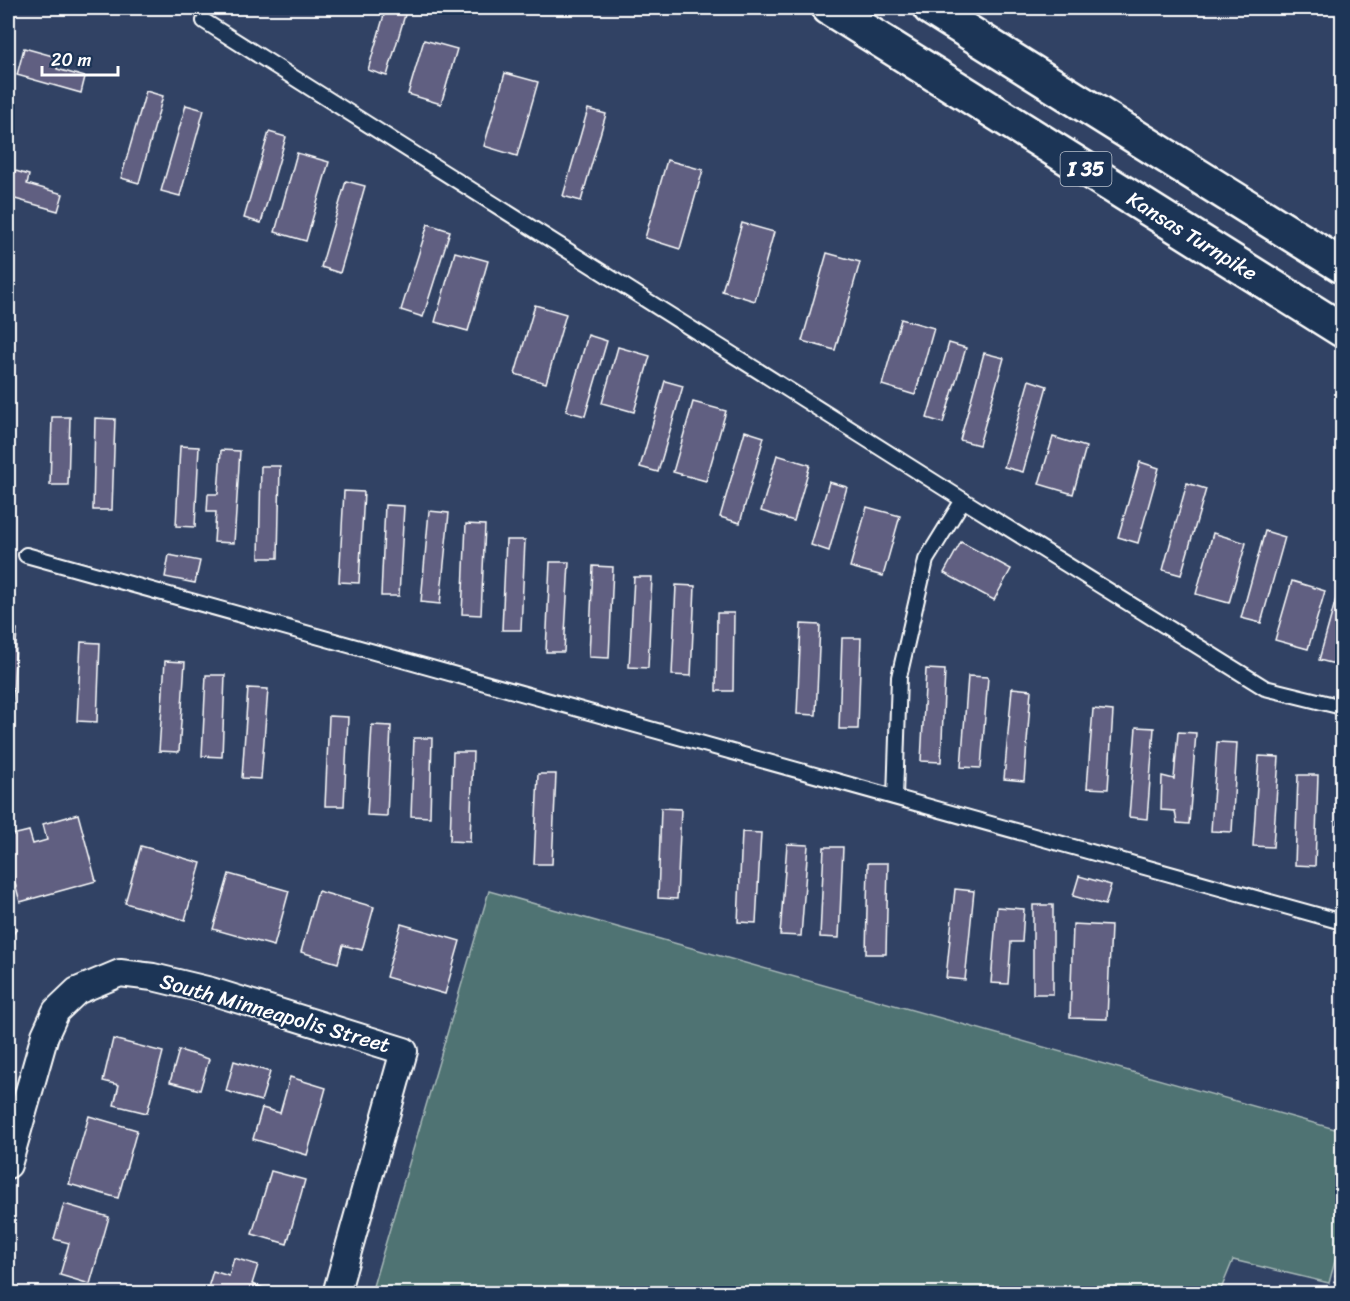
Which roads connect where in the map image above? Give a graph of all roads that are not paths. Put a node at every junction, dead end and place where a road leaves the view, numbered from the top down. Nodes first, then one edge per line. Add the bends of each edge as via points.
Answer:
1 (829, 8) edge
2 (930, 8) edge
3 (204, 21) dead end
4 (1342, 266) edge
5 (1342, 330) edge
6 (963, 500) junction
7 (26, 555) dead end
8 (1342, 707) edge
9 (895, 797) junction
10 (1342, 922) edge
11 (8, 1165) edge
12 (336, 1293) edge

1 - 5 highway, Kansas Turnpike / I 35
2 - 4 highway, I 35
3 - 6 lane
6 - 8 lane via 1265,688
6 - 9 lane via 926,560 899,677
7 - 9 lane
9 - 10 lane
11 - 12 street, South Minneapolis Street via 45,1035 56,1011 77,991 120,974 153,977 211,991 404,1051

